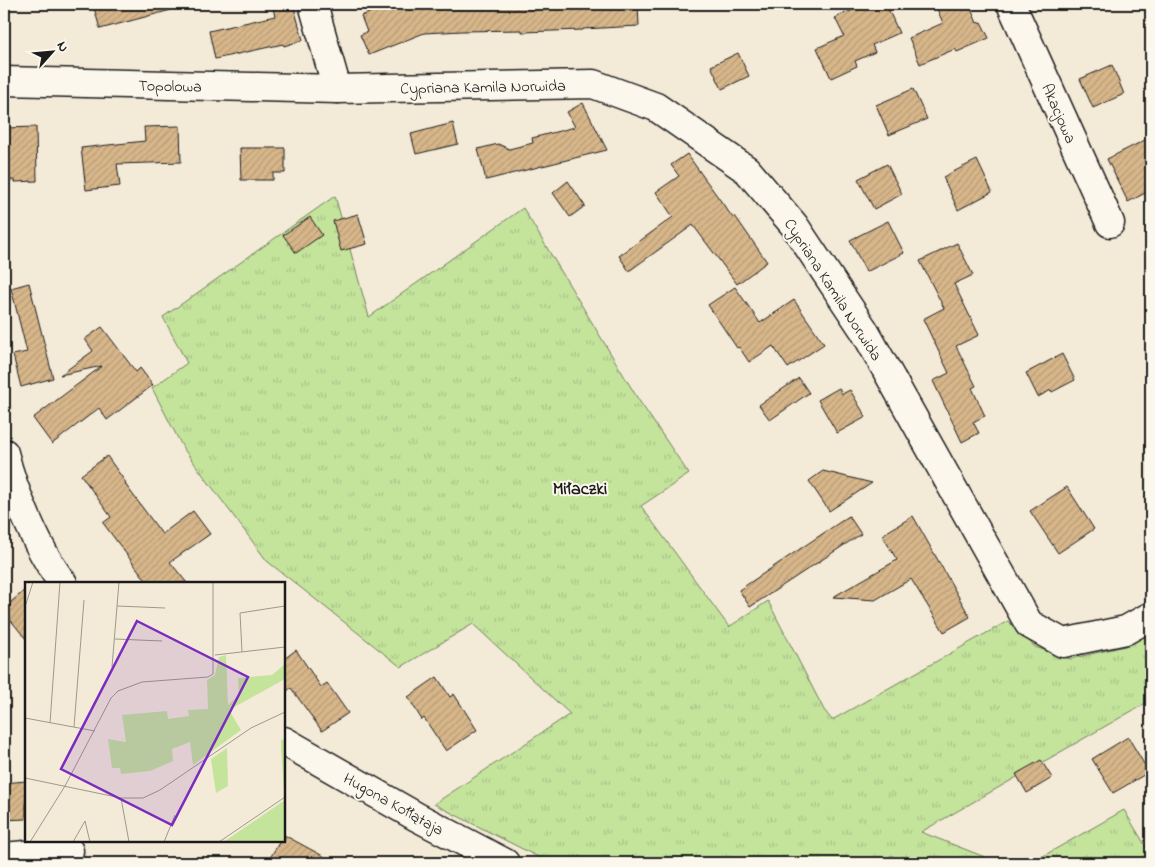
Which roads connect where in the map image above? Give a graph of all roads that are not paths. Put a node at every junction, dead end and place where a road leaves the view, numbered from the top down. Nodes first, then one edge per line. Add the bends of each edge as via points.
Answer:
1 (313, 4) edge
2 (1011, 4) edge
3 (4, 81) edge
4 (337, 89) junction
5 (1110, 223) dead end
6 (4, 459) edge
7 (62, 582) edge
8 (1151, 616) edge
9 (285, 742) edge
10 (68, 851) dead end
11 (4, 857) edge
12 (505, 863) edge

1 - 4 street
2 - 5 street, Akacjowa
3 - 4 street, Topolowa
4 - 8 street, Cypriana Kamila Norwida via 593,84 656,107 746,170 794,225 864,330 1029,624 1063,643 1126,630
6 - 7 street via 42,549
9 - 12 street, Hugona Kołłątaja
10 - 11 street

